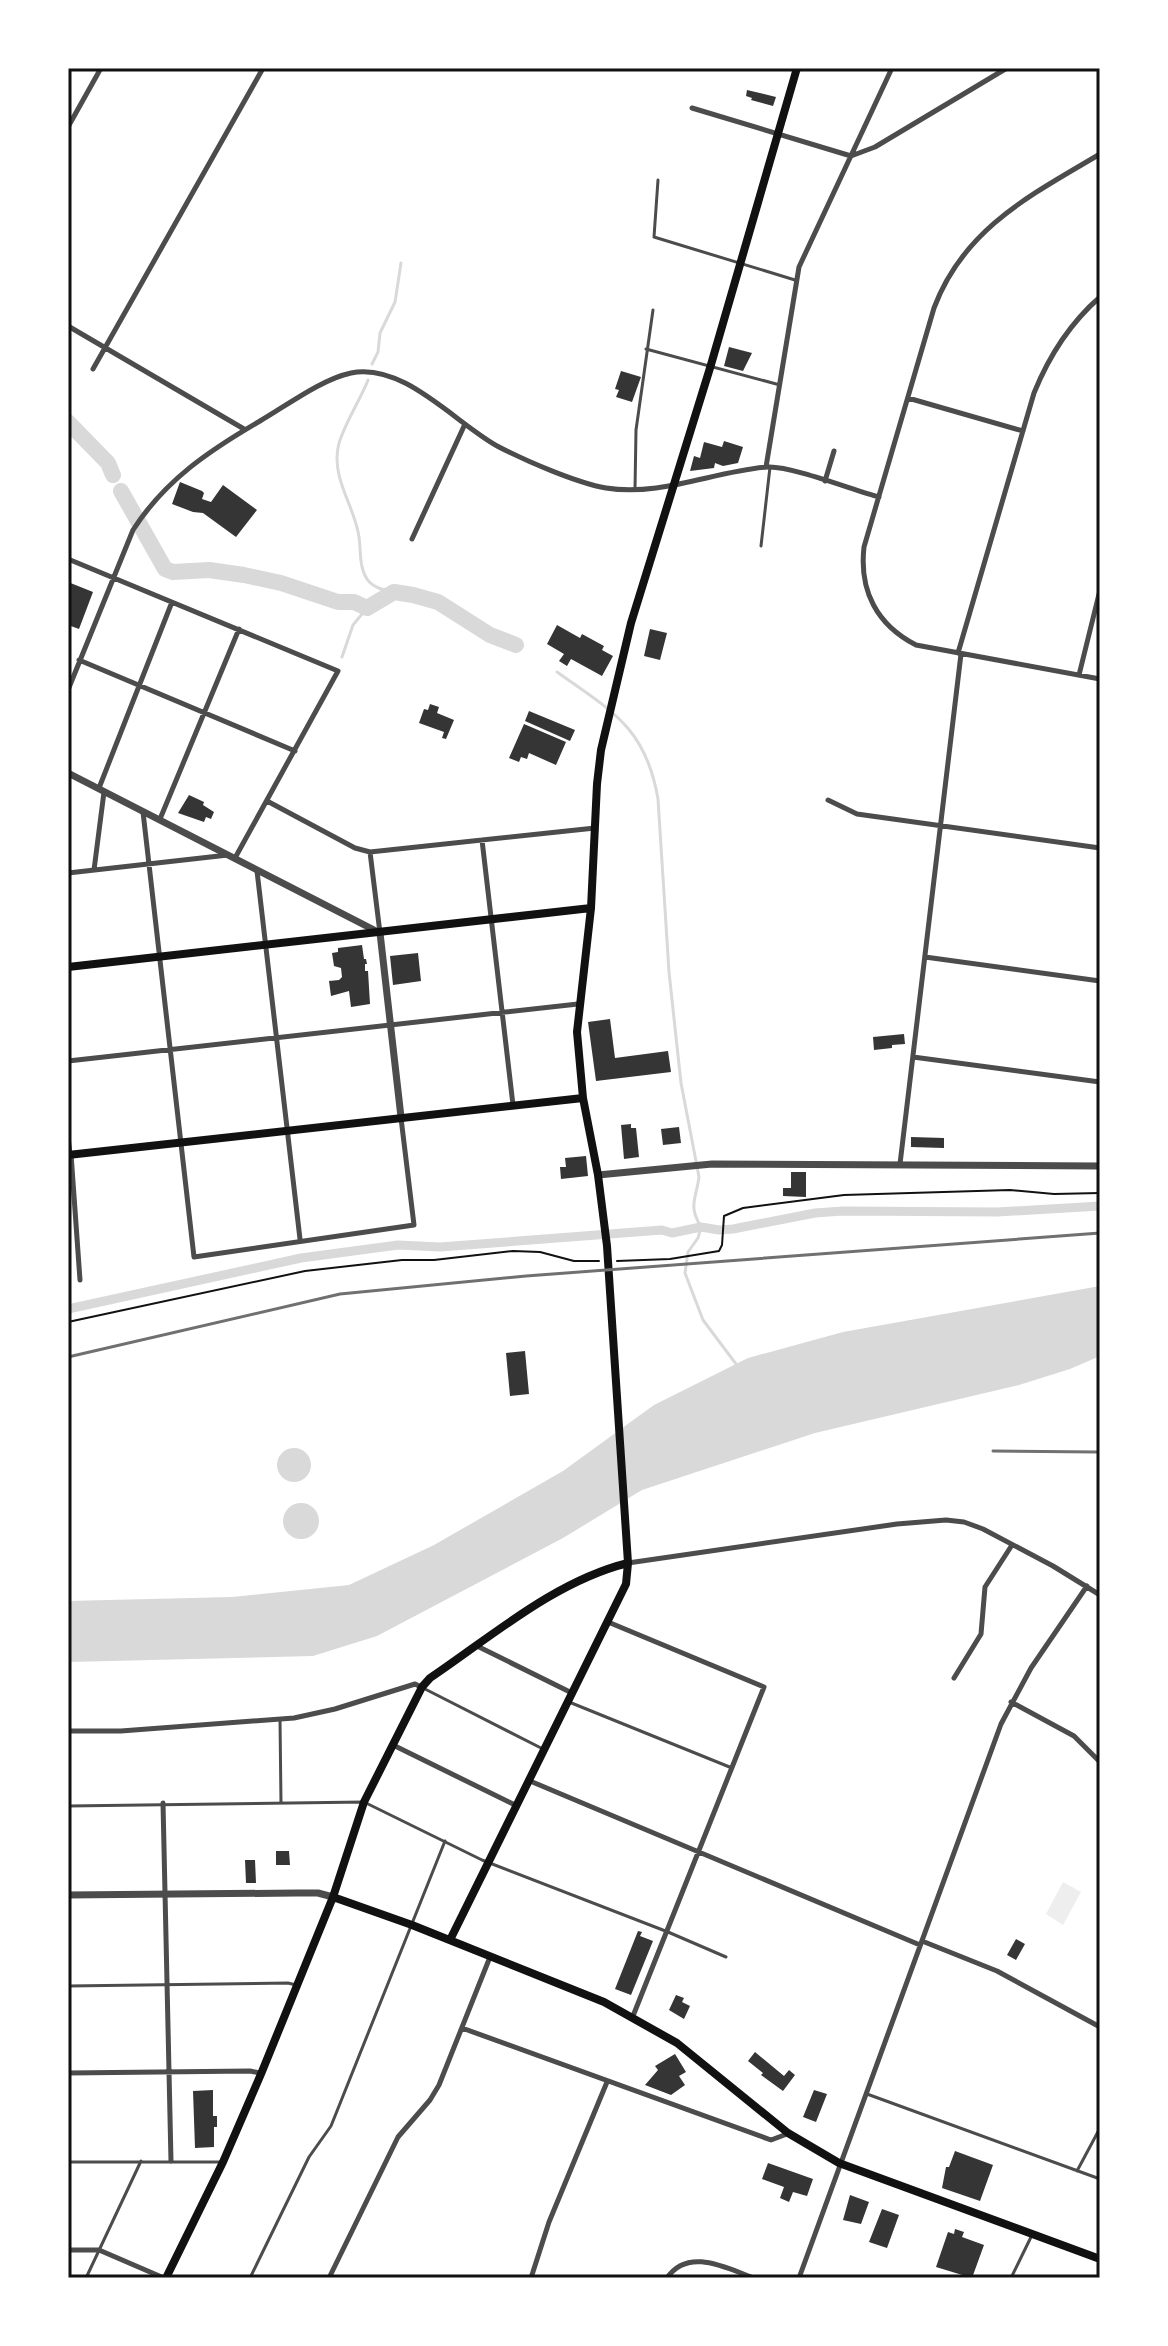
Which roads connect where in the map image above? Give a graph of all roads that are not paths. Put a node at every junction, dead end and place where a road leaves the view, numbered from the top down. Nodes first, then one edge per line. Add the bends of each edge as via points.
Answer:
1 (101, 68) edge
2 (797, 68) edge
3 (892, 68) edge
4 (1007, 68) edge
5 (261, 69) edge
6 (692, 108) dead end
7 (68, 127) edge
8 (778, 135) junction
9 (1100, 154) edge
10 (851, 156) junction
11 (658, 180) dead end
12 (739, 264) junction
13 (795, 280) junction
14 (1100, 297) edge
15 (653, 310) dead end
16 (68, 326) edge
17 (104, 347) junction
18 (646, 349) junction
19 (710, 368) junction
20 (93, 369) dead end
21 (780, 385) junction
22 (908, 398) junction
23 (465, 424) junction
24 (245, 430) junction
25 (1023, 431) junction
26 (834, 451) dead end
27 (768, 467) junction
28 (825, 481) junction
29 (675, 484) junction
30 (635, 489) junction
31 (879, 497) junction
32 (412, 539) dead end
33 (761, 546) dead end
34 (68, 559) edge
35 (113, 577) junction
36 (1100, 590) edge
37 (172, 602) junction
38 (239, 629) junction
39 (960, 654) junction
40 (79, 660) junction
41 (1079, 675) junction
42 (1100, 679) edge
43 (140, 685) junction
44 (68, 690) edge
45 (204, 712) junction
46 (295, 751) junction
47 (68, 773) edge
48 (101, 790) junction
49 (828, 800) dead end
50 (267, 801) junction
51 (142, 811) junction
52 (160, 819) junction
53 (941, 826) junction
54 (595, 828) junction
55 (482, 840) junction
56 (1100, 848) edge
57 (370, 852) junction
58 (232, 856) junction
59 (148, 863) junction
60 (257, 869) junction
61 (94, 870) junction
62 (68, 873) edge
63 (591, 908) junction
64 (490, 920) junction
65 (380, 933) junction
66 (266, 945) junction
67 (158, 957) junction
68 (925, 957) junction
69 (68, 967) edge
70 (1100, 981) edge
71 (578, 1004) junction
72 (501, 1012) junction
73 (390, 1024) junction
74 (276, 1037) junction
75 (168, 1049) junction
76 (913, 1057) junction
77 (68, 1061) edge
78 (1100, 1082) edge
79 (583, 1098) junction
80 (513, 1105) junction
81 (401, 1117) junction
82 (68, 1128) edge
83 (287, 1130) junction
84 (178, 1142) junction
85 (69, 1155) edge
86 (900, 1164) junction
87 (1100, 1166) edge
88 (598, 1175) junction
89 (300, 1239) junction
90 (80, 1280) dead end
91 (1012, 1545) junction
92 (628, 1563) junction
93 (1087, 1586) junction
94 (1100, 1595) edge
95 (608, 1622) junction
96 (476, 1646) junction
97 (954, 1678) dead end
98 (422, 1687) junction
99 (571, 1698) junction
100 (1011, 1702) junction
101 (280, 1719) junction
102 (68, 1731) edge
103 (392, 1745) junction
104 (545, 1750) junction
105 (1100, 1762) edge
106 (732, 1768) junction
107 (530, 1781) junction
108 (364, 1802) junction
109 (163, 1803) junction
110 (281, 1803) junction
111 (68, 1806) edge
112 (518, 1806) junction
113 (445, 1841) junction
114 (698, 1853) junction
115 (490, 1862) junction
116 (68, 1895) edge
117 (165, 1895) junction
118 (333, 1897) junction
119 (412, 1925) junction
120 (668, 1932) junction
121 (450, 1940) junction
122 (921, 1943) junction
123 (490, 1956) junction
124 (726, 1957) dead end
125 (169, 1985) junction
126 (296, 1985) junction
127 (68, 1986) edge
128 (633, 2016) junction
129 (1100, 2027) edge
130 (462, 2028) junction
131 (170, 2072) junction
132 (68, 2073) edge
133 (261, 2074) junction
134 (607, 2082) junction
135 (866, 2094) junction
136 (1100, 2128) edge
137 (788, 2133) junction
138 (141, 2161) junction
139 (171, 2161) junction
140 (68, 2162) edge
141 (223, 2162) junction
142 (839, 2163) junction
143 (1077, 2171) junction
144 (1100, 2179) edge
145 (1032, 2235) junction
146 (68, 2250) edge
147 (99, 2250) junction
148 (1100, 2259) edge
149 (86, 2278) edge
150 (165, 2278) edge
151 (250, 2278) edge
152 (329, 2278) edge
153 (531, 2278) edge
154 (667, 2278) edge
155 (754, 2278) edge
156 (799, 2278) edge
157 (1011, 2278) edge

1 - 7 street
2 - 8 main road
3 - 10 street
4 - 10 street
5 - 17 street
6 - 8 street
8 - 10 street
8 - 12 main road
9 - 22 street via 998,218 958,259 934,308
10 - 13 street
11 - 12 lane via 654,237
12 - 13 lane
12 - 19 main road
13 - 21 street
14 - 25 street via 1053,352
15 - 18 lane
16 - 17 street
17 - 20 street
17 - 24 street
18 - 19 lane
18 - 30 lane
19 - 21 lane
19 - 29 main road
21 - 27 street
22 - 25 street
22 - 31 street
23 - 24 street via 393,378 362,371 344,375
23 - 30 street via 499,447 575,478 605,488
23 - 32 street
24 - 35 street via 194,462 142,515
25 - 39 street
26 - 28 street
27 - 28 street
27 - 29 street
27 - 33 lane
28 - 31 street
29 - 30 street
29 - 54 main road via 613,698 597,784
31 - 39 street via 862,562 870,600 903,638
34 - 35 street
35 - 37 street
35 - 40 street
36 - 41 street
37 - 38 street
37 - 43 street
38 - 45 street
38 - 46 street via 338,671
39 - 41 street
39 - 53 street
40 - 43 street
40 - 44 street
41 - 42 street
43 - 45 street
43 - 48 street
45 - 46 street
45 - 52 street
46 - 50 street
47 - 48 street
48 - 51 street
48 - 61 street
49 - 53 street via 857,814
50 - 57 street
50 - 58 street
51 - 52 street
51 - 59 street
52 - 58 street
53 - 56 street
53 - 68 street
54 - 55 street
54 - 63 main road
55 - 57 street
55 - 64 street
57 - 65 street
58 - 59 street
58 - 60 street
59 - 61 street
59 - 67 street
60 - 65 street
60 - 66 street
61 - 62 street
63 - 64 main road
63 - 71 main road
64 - 65 main road
64 - 72 street
65 - 66 main road
65 - 73 street
66 - 67 main road
66 - 74 street
67 - 69 main road
67 - 75 street
68 - 70 street
68 - 76 street
71 - 72 street
71 - 79 main road
72 - 73 street
72 - 80 street
73 - 74 street
73 - 81 street
74 - 75 street
74 - 83 street
75 - 77 street
75 - 84 street
76 - 78 street
76 - 86 street
79 - 80 main road
79 - 88 main road
80 - 81 main road
81 - 83 main road
81 - 89 street via 414,1225
82 - 85 lane
83 - 84 main road
83 - 89 street
84 - 85 main road
84 - 89 street via 194,1257
85 - 90 street
86 - 87 street
86 - 88 street via 692,1164
88 - 92 main road
91 - 92 street via 964,1522 926,1520
91 - 93 street
91 - 97 street via 985,1587 981,1634
92 - 95 main road via 626,1584
92 - 96 main road via 540,1603
93 - 94 street
93 - 100 street
95 - 99 main road
95 - 106 street via 764,1687
96 - 98 main road
96 - 99 street
98 - 101 street via 415,1684 335,1709
98 - 103 main road
98 - 104 lane
99 - 104 main road
99 - 106 lane
100 - 105 street via 1074,1736
100 - 122 street
101 - 102 street
101 - 110 lane
103 - 108 main road
103 - 112 street
104 - 107 main road
106 - 114 street
107 - 112 main road
107 - 114 street
108 - 110 lane
108 - 113 lane
108 - 118 main road
109 - 110 lane
109 - 111 lane
109 - 117 street
112 - 115 main road
113 - 115 lane
113 - 119 lane
114 - 120 street
114 - 122 street
115 - 120 lane
115 - 121 main road
116 - 117 street
117 - 118 street
117 - 125 street
118 - 119 main road
118 - 126 main road
119 - 121 main road
119 - 151 lane via 331,2126 309,2157
120 - 124 lane
120 - 128 street
121 - 123 main road
122 - 129 street via 997,1971
122 - 135 street
123 - 128 main road
123 - 130 street
125 - 126 lane
125 - 127 lane
125 - 131 street
126 - 133 main road
128 - 137 main road via 696,2057
130 - 134 street
130 - 152 street via 439,2085 398,2137
131 - 132 street
131 - 133 street
131 - 139 street
133 - 141 main road
134 - 137 street via 771,2140
134 - 153 street
135 - 142 street
135 - 143 lane
136 - 143 lane
137 - 142 main road
138 - 139 lane
138 - 140 lane
138 - 147 lane
139 - 141 lane
141 - 150 main road
142 - 145 main road
142 - 156 street
143 - 144 lane
145 - 148 main road
145 - 157 lane
146 - 147 street
147 - 149 lane
147 - 150 street
154 - 155 street via 682,2264 700,2261

